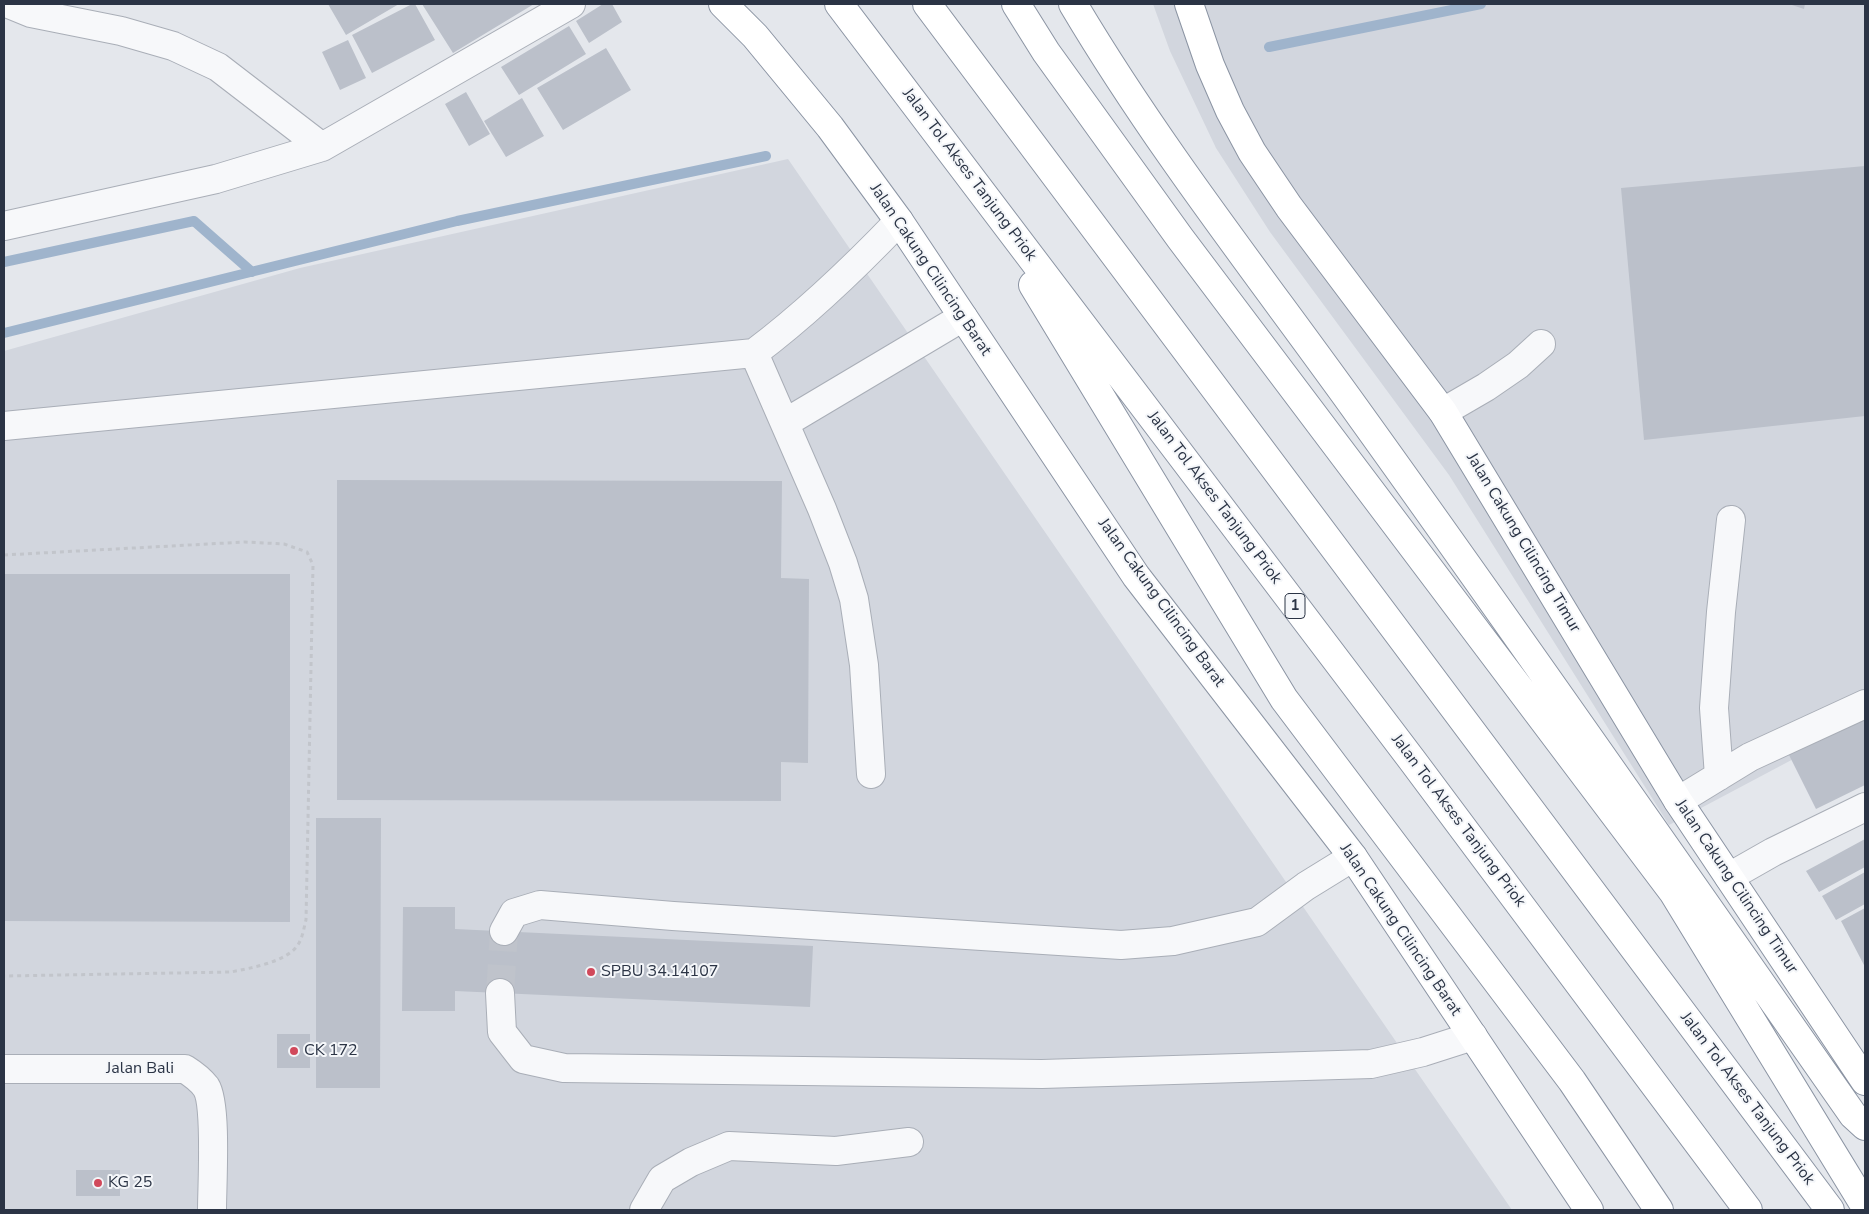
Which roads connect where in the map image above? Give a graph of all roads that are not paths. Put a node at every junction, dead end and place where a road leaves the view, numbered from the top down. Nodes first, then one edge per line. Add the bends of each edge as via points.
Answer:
1 (9, 4) edge
2 (571, 4) edge
3 (723, 4) edge
4 (839, 4) edge
5 (927, 4) edge
6 (1016, 4) edge
7 (1073, 4) edge
8 (1189, 4) edge
9 (322, 147) junction
10 (955, 156) junction
11 (899, 221) junction
12 (4, 226) edge
13 (952, 324) junction
14 (1541, 344) dead end
15 (754, 353) junction
16 (1443, 412) junction
17 (785, 423) junction
18 (4, 426) edge
19 (1731, 520) dead end
20 (1865, 704) edge
21 (871, 774) dead end
22 (1719, 776) junction
23 (1678, 801) junction
24 (1865, 807) edge
25 (1353, 857) junction
26 (1729, 877) junction
27 (504, 931) tunnel mouth
28 (500, 993) tunnel mouth
29 (1473, 1036) junction
30 (4, 1069) edge
31 (1865, 1081) edge
32 (1865, 1126) edge
33 (908, 1142) dead end
34 (1865, 1206) edge
35 (212, 1210) edge
36 (644, 1210) edge
37 (1589, 1210) edge
38 (1659, 1210) edge
39 (1748, 1210) edge
40 (1830, 1210) edge

1 - 9 street via 31,13 121,31 173,46 218,67
2 - 9 street
3 - 11 highway, Jalan Cakung Cilincing Barat via 755,36 830,127
4 - 10 highway, Jalan Tol Akses Tanjung Priok / 1
5 - 40 highway, Jalan Tol Akses Tanjung Priok
6 - 34 highway via 1046,52 1180,238 1673,892
7 - 32 highway via 1156,135 1362,418 1854,1115
8 - 16 highway, Jalan Cakung Cilincing Timur via 1210,65 1252,152 1289,207
9 - 12 street via 216,179
10 - 38 highway via 1284,699 1572,1080
10 - 39 highway, Jalan Tol Akses Tanjung Priok / 1
11 - 13 highway, Jalan Cakung Cilincing Barat
11 - 15 street via 789,326
13 - 17 street
13 - 25 highway, Jalan Cakung Cilincing Barat via 1136,576
14 - 16 street via 1510,371
15 - 17 street
15 - 18 street
16 - 23 highway, Jalan Cakung Cilincing Timur
17 - 21 street via 822,509 854,599 864,665
19 - 22 street via 1714,708
20 - 22 street via 1750,757
22 - 23 street
23 - 26 highway, Jalan Cakung Cilincing Timur
24 - 26 street
25 - 27 street via 1257,922 1173,941 1121,945 540,905 514,913
25 - 29 highway, Jalan Cakung Cilincing Barat
26 - 31 highway, Jalan Cakung Cilincing Timur
28 - 29 street via 502,1032 523,1059 564,1068 1042,1074 1371,1064
29 - 37 highway, Jalan Cakung Cilincing Barat
30 - 35 street, Jalan Bali via 185,1069 197,1077 206,1088 212,1107
33 - 36 street via 836,1151 729,1146 662,1179

